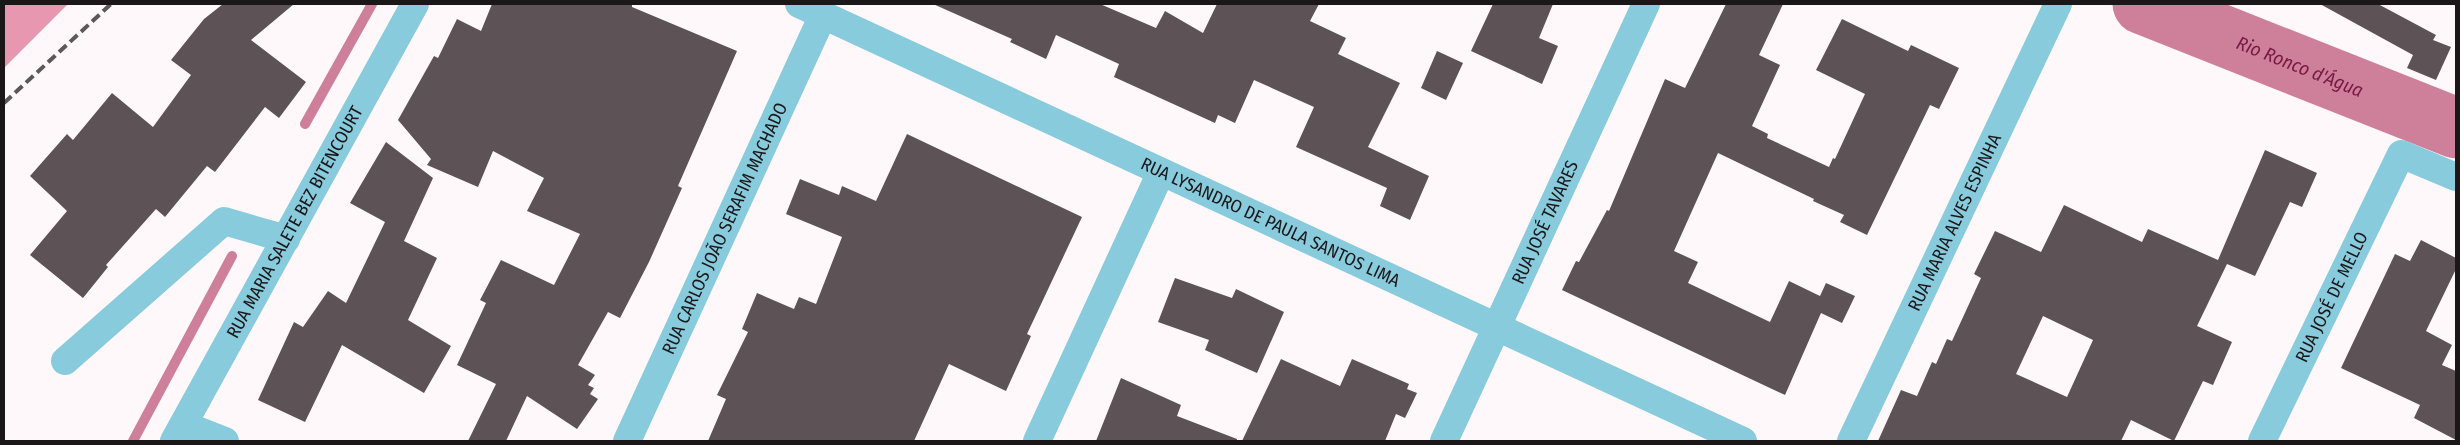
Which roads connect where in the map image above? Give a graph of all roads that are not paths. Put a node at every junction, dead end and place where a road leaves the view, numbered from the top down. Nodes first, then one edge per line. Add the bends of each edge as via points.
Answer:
1 (416, 4) edge
2 (798, 4) edge
3 (1646, 4) edge
4 (2058, 4) edge
5 (823, 15) junction
6 (1161, 172) junction
7 (2456, 177) edge
8 (286, 238) junction
9 (1496, 327) junction
10 (65, 361) dead end
11 (179, 433) edge
12 (225, 441) edge
13 (627, 441) edge
14 (1037, 441) edge
15 (1444, 441) edge
16 (1743, 441) edge
17 (1851, 441) edge
18 (2262, 441) edge

1 - 8 street, RUA MARIA SALETE BEZ BITENCOURT
2 - 5 street, RUA LYSANDRO DE PAULA SANTOS LIMA
3 - 9 street, RUA JOSÉ TAVARES
4 - 17 street, RUA MARIA ALVES ESPINHA
5 - 6 street, RUA LYSANDRO DE PAULA SANTOS LIMA
5 - 13 street, RUA CARLOS JOÃO SERAFIM MACHADO
6 - 9 street, RUA LYSANDRO DE PAULA SANTOS LIMA
6 - 14 street
7 - 18 street, RUA JOSÉ DE MELLO via 2401,154
8 - 10 street via 224,221
8 - 11 street, RUA MARIA SALETE BEZ BITENCOURT
9 - 15 street, RUA JOSÉ TAVARES
9 - 16 street, RUA LYSANDRO DE PAULA SANTOS LIMA
11 - 12 street

